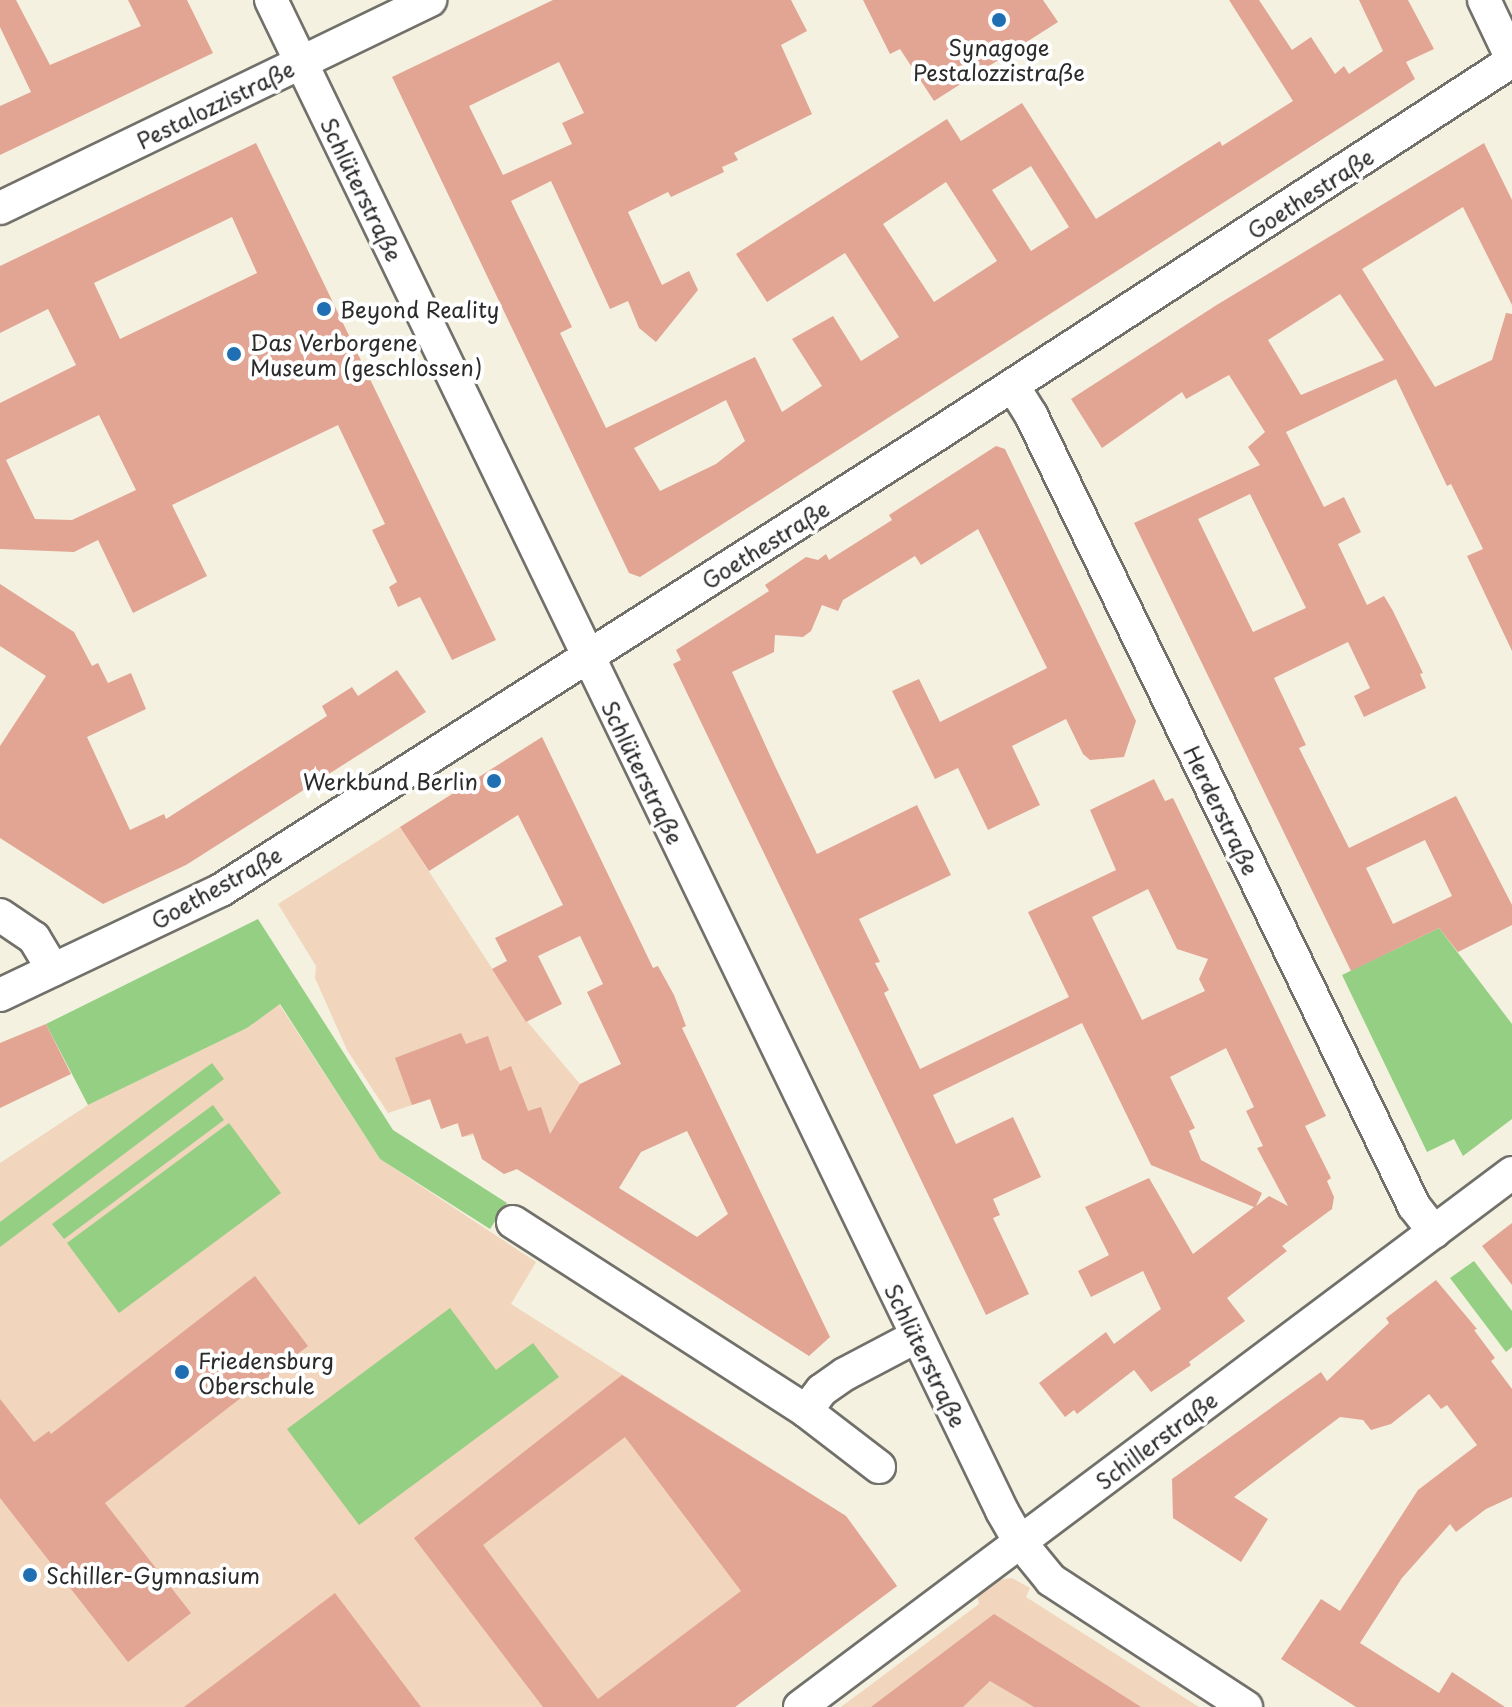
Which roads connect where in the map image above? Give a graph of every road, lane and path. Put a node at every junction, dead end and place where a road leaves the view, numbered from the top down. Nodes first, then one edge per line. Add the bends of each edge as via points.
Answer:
1 (271, 0) edge
2 (430, 0) edge
3 (1484, 0) edge
4 (1512, 60) edge
5 (301, 62) junction
6 (0, 208) edge
7 (1013, 386) junction
8 (587, 658) junction
9 (0, 915) edge
10 (53, 970) junction
11 (0, 995) edge
12 (1512, 1173) edge
13 (513, 1222) dead end
14 (1434, 1232) junction
15 (917, 1336) junction
16 (806, 1411) junction
17 (879, 1467) dead end
18 (1020, 1542) junction
19 (800, 1707) edge
20 (1246, 1707) edge

1 - 5 street, Schlüterstraße
2 - 5 street, Pestalozzistraße
3 - 4 street
4 - 7 street, Goethestraße
5 - 6 street, Pestalozzistraße
5 - 8 street, Schlüterstraße
7 - 8 street, Goethestraße
7 - 14 street, Herderstraße via 1414,1206
8 - 10 street, Goethestraße via 221,890
8 - 15 street, Schlüterstraße
9 - 10 street via 34,938
10 - 11 street, Goethestraße
12 - 14 street, Schillerstraße
13 - 16 street
14 - 18 street, Schillerstraße
15 - 16 street via 845,1374 822,1390
15 - 18 street, Schlüterstraße
16 - 17 street
18 - 19 street, Schillerstraße
18 - 20 street, Schlüterstraße via 1069,1594

